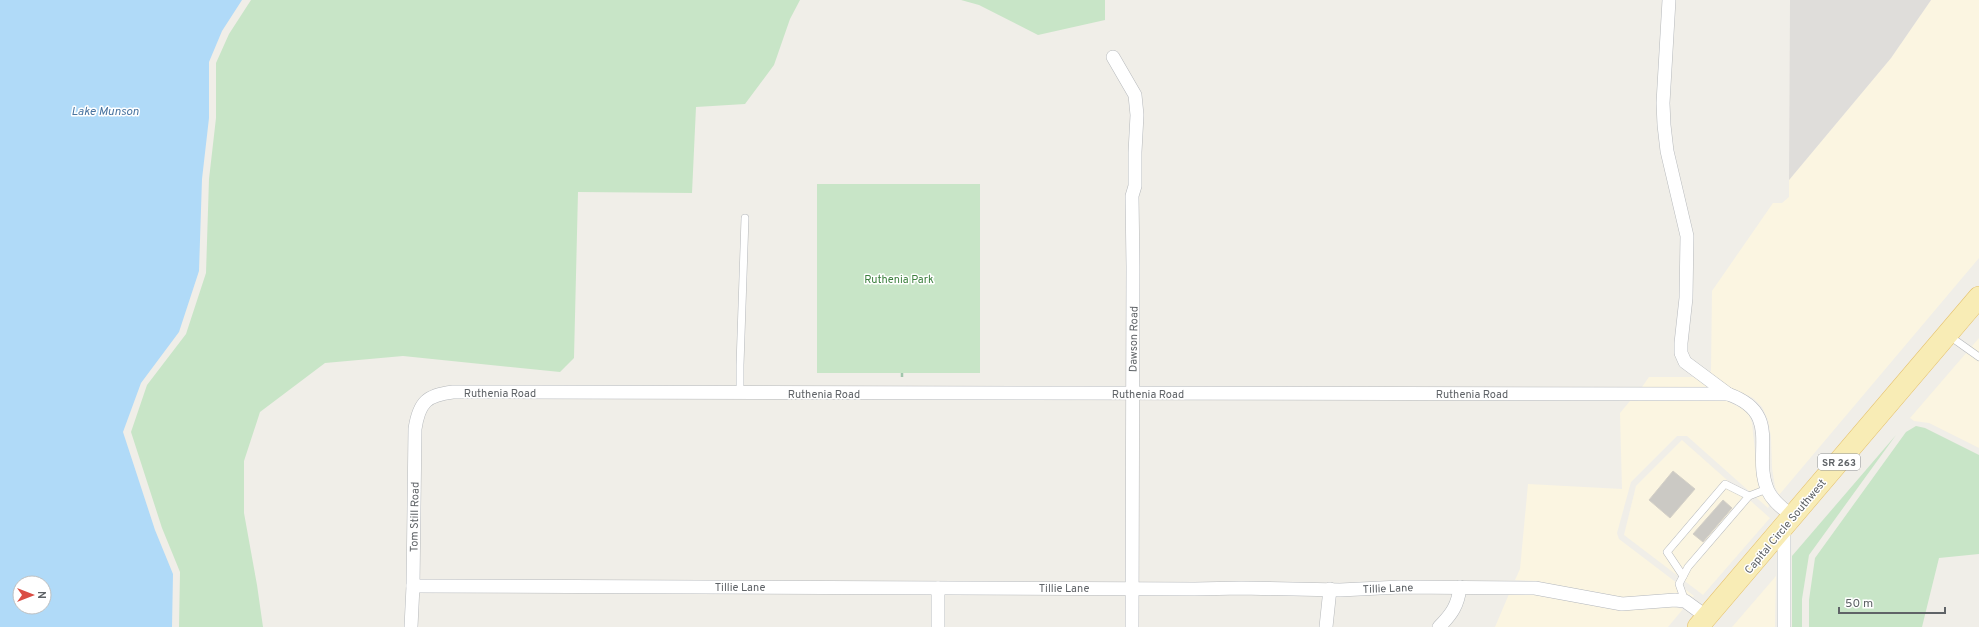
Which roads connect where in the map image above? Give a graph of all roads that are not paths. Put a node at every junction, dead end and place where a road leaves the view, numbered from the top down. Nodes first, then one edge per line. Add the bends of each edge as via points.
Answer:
1 (1669, 0) edge
2 (1113, 57) dead end
3 (745, 218) dead end
4 (1979, 297) edge
5 (1948, 334) junction
6 (1979, 357) edge
7 (740, 394) junction
8 (1728, 394) junction
9 (1132, 395) junction
10 (421, 407) joint
11 (1767, 489) junction
12 (1749, 496) junction
13 (1789, 522) junction
14 (1683, 576) junction
15 (413, 586) junction
16 (1460, 587) junction
17 (938, 588) junction
18 (1132, 588) junction
19 (1330, 589) junction
20 (1686, 601) junction
21 (1703, 622) edge
22 (411, 627) edge
23 (938, 627) edge
24 (1132, 627) edge
25 (1326, 627) edge
26 (1439, 627) edge
27 (1784, 627) edge

1 - 8 street via 1664,125 1667,152 1687,236 1686,298 1681,353 1685,362
2 - 9 street, Dawson Road via 1135,95 1137,115 1134,152 1136,186 1132,196
3 - 7 lane
4 - 5 main road, Capital Circle Southwest / SR 263
5 - 6 lane
5 - 13 main road, Capital Circle Southwest / SR 263
7 - 9 street, Ruthenia Road
7 - 10 street, Ruthenia Road via 453,392 429,398
8 - 9 street, Ruthenia Road
8 - 11 street, Ruthenia Road via 1748,404 1760,421
9 - 18 street, Dawson Road
10 - 15 street, Tom Still Road via 415,429
11 - 12 lane
11 - 13 street
12 - 14 lane
12 - 14 lane via 1725,484 1667,552
13 - 21 main road, Capital Circle Southwest / SR 263
13 - 27 street
14 - 20 lane via 1679,584
15 - 17 street, Tillie Lane
15 - 22 street, Tom Still Road
16 - 19 street, Tillie Lane
16 - 20 street, Tillie Lane via 1535,588 1622,604
16 - 26 street via 1455,609
17 - 18 street, Tillie Lane
17 - 23 street
18 - 19 street, Tillie Lane
18 - 24 street, Dawson Road
19 - 25 street
20 - 21 street

